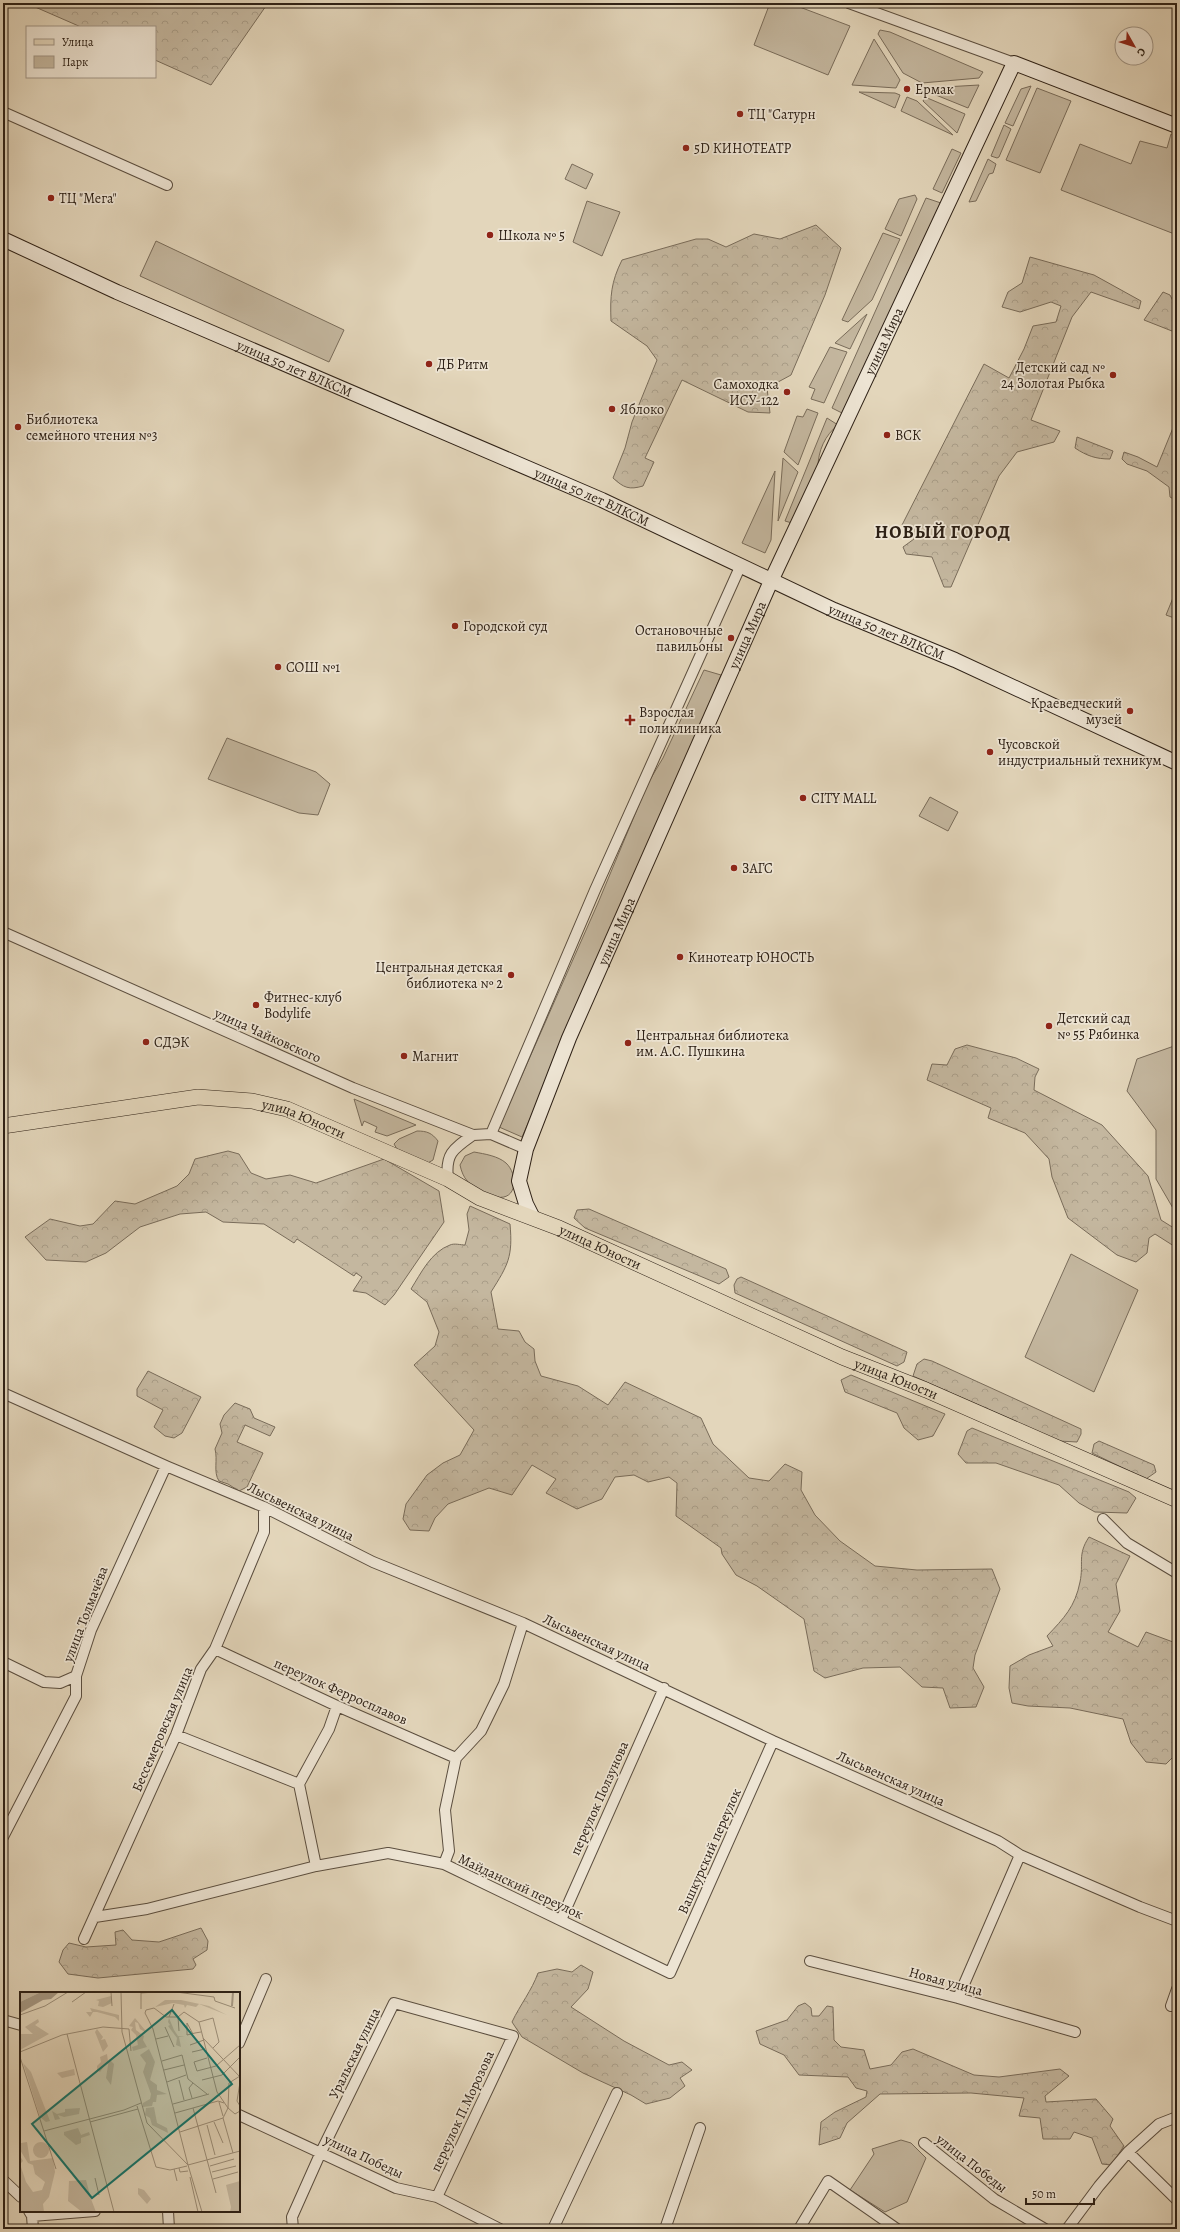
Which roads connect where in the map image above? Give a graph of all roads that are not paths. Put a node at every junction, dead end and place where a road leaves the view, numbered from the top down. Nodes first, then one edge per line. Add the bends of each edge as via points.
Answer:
1 (849, 3) edge
2 (1014, 63) junction
3 (3, 112) edge
4 (1177, 126) edge
5 (167, 185) dead end
6 (3, 239) edge
7 (740, 567) junction
8 (771, 581) junction
9 (1177, 764) edge
10 (3, 932) edge
11 (3, 1126) edge
12 (491, 1134) junction
13 (473, 1135) junction
14 (526, 1149) junction
15 (448, 1179) junction
16 (532, 1216) junction
17 (3, 1394) edge
18 (166, 1466) junction
19 (1177, 1500) edge
20 (264, 1507) junction
21 (1103, 1519) dead end
22 (1177, 1574) edge
23 (523, 1623) junction
24 (215, 1649) junction
25 (3, 1662) edge
26 (76, 1676) junction
27 (664, 1688) junction
28 (337, 1706) junction
29 (176, 1735) junction
30 (773, 1741) junction
31 (456, 1758) junction
32 (299, 1784) junction
33 (3, 1837) edge
34 (1020, 1855) junction
35 (444, 1864) junction
36 (316, 1866) junction
37 (96, 1917) junction
38 (561, 1920) junction
39 (1177, 1921) edge
40 (84, 1939) dead end
41 (810, 1960) dead end
42 (670, 1973) joint
43 (266, 1979) dead end
44 (1177, 1989) edge
45 (958, 1998) junction
46 (1171, 2006) dead end
47 (3, 2020) edge
48 (20, 2024) edge
49 (1075, 2032) dead end
50 (513, 2036) joint
51 (240, 2042) edge
52 (617, 2094) dead end
53 (240, 2115) edge
54 (1177, 2117) edge
55 (700, 2128) dead end
56 (924, 2143) dead end
57 (321, 2152) junction
58 (1128, 2152) junction
59 (3, 2180) edge
60 (20, 2196) edge
61 (437, 2197) junction
62 (1177, 2200) edge
63 (63, 2212) edge
64 (168, 2212) edge
65 (30, 2213) edge
66 (33, 2229) edge
67 (169, 2229) edge
68 (293, 2229) edge
69 (500, 2229) edge
70 (553, 2229) edge
71 (665, 2229) edge
72 (800, 2229) edge
73 (897, 2229) edge
74 (1045, 2229) edge
75 (1068, 2229) edge

1 - 2 street
2 - 4 street
2 - 8 street, улица Мира
3 - 5 street
6 - 7 street, улица 50 лет ВЛКСМ via 138,301 602,500
7 - 8 street, улица 50 лет ВЛКСМ
7 - 12 street via 611,854
8 - 9 street, улица 50 лет ВЛКСМ via 955,660
8 - 14 street, улица Мира via 675,802 587,994
10 - 13 street, улица Чайковского via 353,1088
11 - 15 main road, улица Юности via 198,1097 252,1101 293,1111
12 - 13 street, улица Чайковского
12 - 14 street, улица Чайковского
13 - 15 street via 449,1155 446,1167
14 - 16 street, улица Мира via 519,1181
15 - 16 main road, улица Юности via 480,1198
16 - 19 main road, улица Юности via 842,1357 926,1390
17 - 18 street, Лысьвенская улица
18 - 20 street, Лысьвенская улица
18 - 26 street, улица Толмачёва via 91,1630
20 - 23 street, Лысьвенская улица via 373,1562
20 - 24 street, Бессемеровская улица via 264,1532
21 - 22 street via 1126,1543
23 - 27 street, Лысьвенская улица
23 - 31 street via 504,1684 481,1731
24 - 28 street, переулок Ферросплавов
24 - 29 street, Бессемеровская улица via 201,1669
25 - 26 street via 44,1682 60,1683
26 - 33 street, улица Толмачёва via 76,1696
27 - 30 street, Лысьвенская улица
27 - 38 street, переулок Ползунова
28 - 31 street, переулок Ферросплавов
28 - 32 street via 329,1729
29 - 32 street
29 - 37 street, Бессемеровская улица
30 - 34 street, Лысьвенская улица via 998,1841
30 - 42 street, Вашкурский переулок
31 - 35 street, Майданский переулок via 445,1810 449,1851
32 - 36 street
34 - 39 street, Лысьвенская улица via 1140,1908
34 - 45 street
35 - 36 street via 388,1852
35 - 38 street, Майданский переулок
36 - 37 street via 147,1909
37 - 40 street, Бессемеровская улица
38 - 42 street, Майданский переулок
41 - 45 street, Новая улица
43 - 51 street
44 - 46 street
45 - 49 street, Новая улица
47 - 48 street
50 - 57 street, Уральская улица via 394,2003
50 - 61 street, переулок П.Морозова
52 - 70 street
53 - 57 street, улица Победы
54 - 58 street via 1159,2124
55 - 71 street
56 - 74 street, улица Победы via 994,2199
57 - 61 street, улица Победы via 396,2188
57 - 68 street, Уральская улица via 292,2217
58 - 62 street
58 - 75 street
59 - 60 street
61 - 69 street, улица Победы
63 - 65 street
64 - 67 street
65 - 66 street
72 - 73 street via 828,2181

